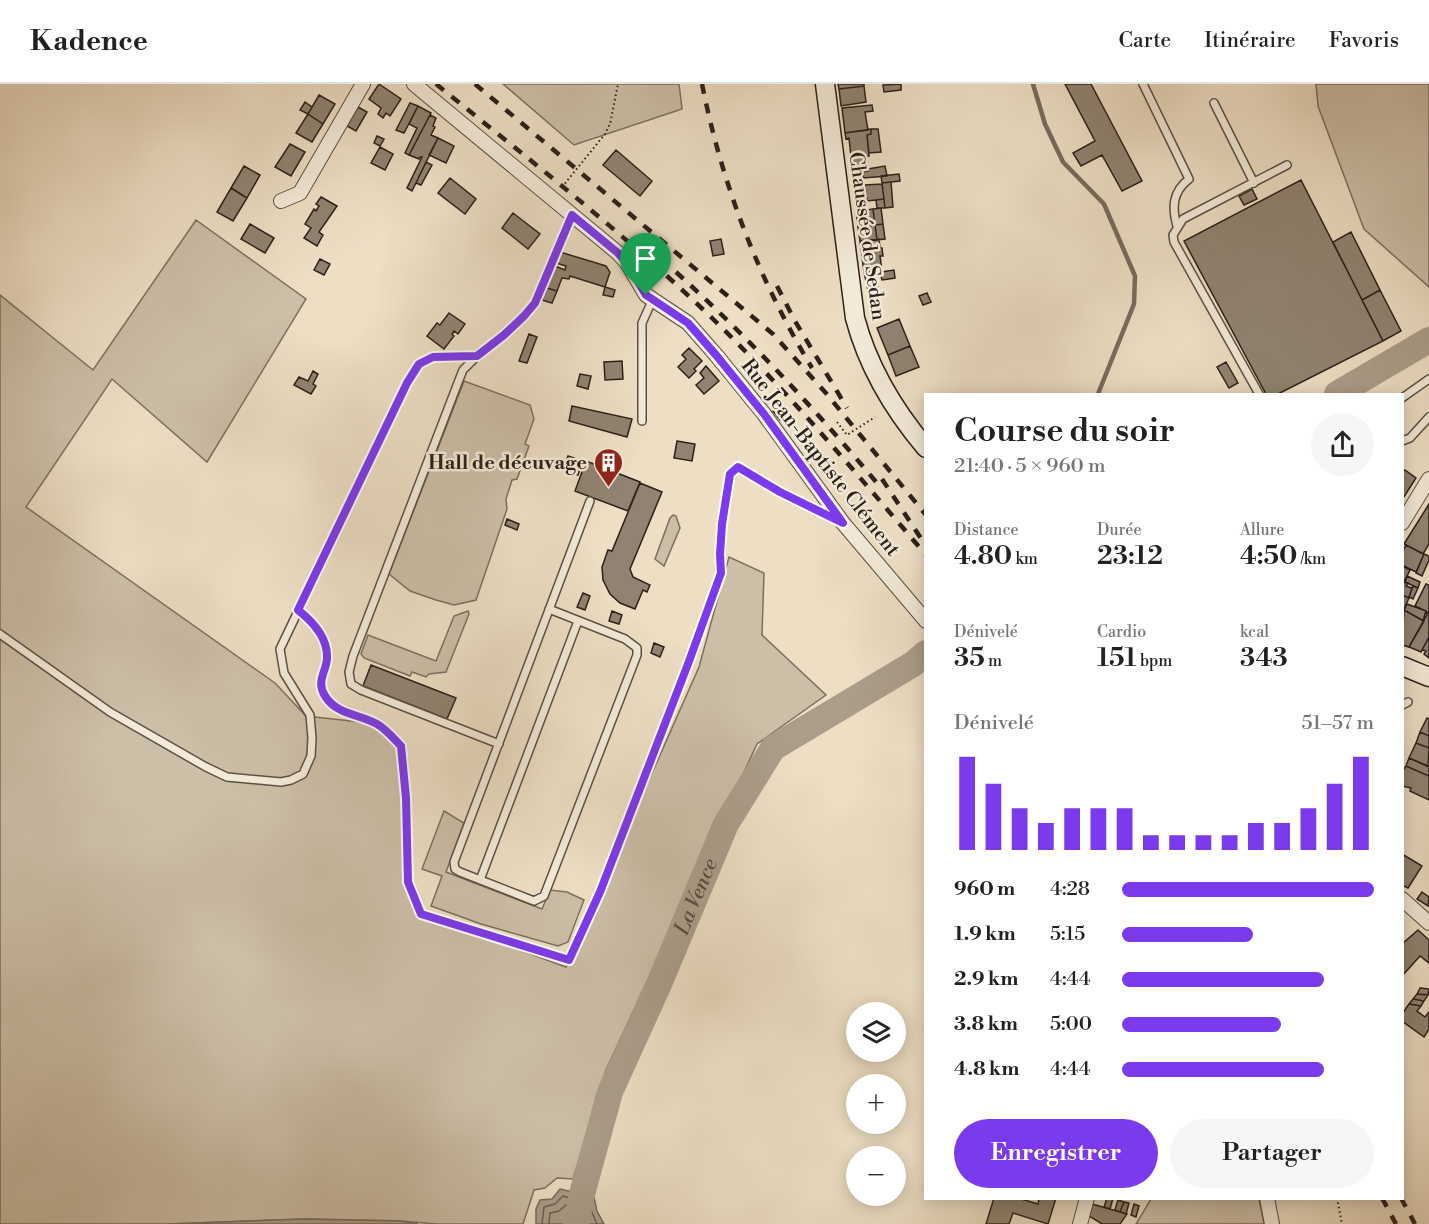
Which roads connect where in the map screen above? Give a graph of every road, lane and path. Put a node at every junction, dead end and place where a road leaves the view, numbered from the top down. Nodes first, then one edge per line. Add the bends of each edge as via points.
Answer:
1 (363, 84) edge
2 (414, 84) edge
3 (618, 84) edge
4 (825, 84) edge
5 (1143, 84) edge
6 (1214, 103) dead end
7 (1287, 165) dead end
8 (1254, 183) junction
9 (552, 198) junction
10 (281, 201) dead end
11 (572, 215) junction
12 (1177, 226) junction
13 (652, 301) junction
14 (477, 356) junction
15 (1429, 380) edge
16 (1258, 393) edge
17 (1404, 397) edge
18 (875, 417) dead end
19 (1429, 417) edge
20 (642, 421) dead end
21 (837, 422) dead end
22 (1404, 440) edge
23 (924, 446) edge
24 (1429, 479) edge
25 (590, 501) dead end
26 (1404, 520) edge
27 (843, 523) junction
28 (549, 609) junction
29 (298, 610) junction
30 (924, 619) edge
31 (578, 621) junction
32 (0, 634) edge
33 (1404, 667) edge
34 (1429, 676) edge
35 (499, 744) junction
36 (480, 880) junction
37 (1404, 901) edge
38 (1429, 923) edge
39 (1086, 1200) edge
40 (1267, 1200) edge
41 (1337, 1200) edge
42 (1080, 1224) edge
43 (1272, 1224) edge
44 (1342, 1224) edge

1 - 10 street via 300,193
2 - 9 street, Rue Jean-Baptiste Clément
3 - 9 path via 605,134
4 - 23 main road, Chaussée de Sedan via 857,326 888,397
5 - 12 lane via 1189,180 1175,197 1172,211
6 - 8 lane
7 - 8 lane
8 - 12 lane via 1183,219
9 - 11 street, Rue Jean-Baptiste Clément
11 - 13 street, Rue Jean-Baptiste Clément via 618,253
11 - 14 lane via 535,303
12 - 16 lane via 1174,242
13 - 20 lane via 642,323
13 - 27 street, Rue Jean-Baptiste Clément via 688,323 716,355
14 - 29 lane via 433,357 419,364
14 - 35 lane via 463,370 349,672 351,684 361,690
15 - 17 lane
18 - 21 path via 847,435
19 - 22 lane
24 - 26 street
25 - 28 lane
27 - 29 path via 738,467 730,474 722,524 721,573 604,881 569,960 421,914 408,882 401,746 378,724 338,710 324,695 321,677 328,658 323,638
27 - 30 street, Rue Jean-Baptiste Clément
28 - 31 lane
28 - 35 lane
29 - 32 lane via 280,649 284,674 310,715 311,756 303,774 281,782 227,777 206,767 110,712
31 - 36 lane
31 - 36 lane via 625,639 637,648 637,655 544,896 534,902
33 - 34 main road
35 - 36 lane via 454,862 460,872
37 - 38 street
39 - 42 street
40 - 43 street
41 - 44 path

